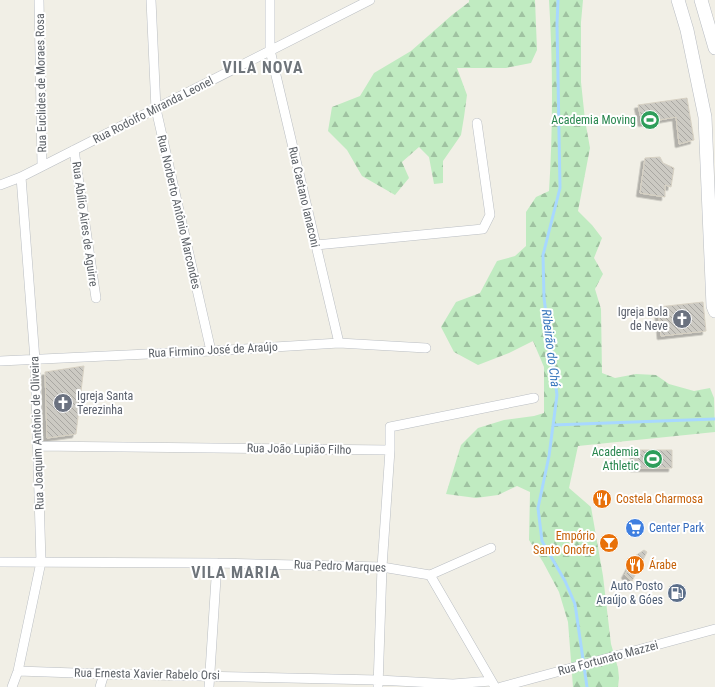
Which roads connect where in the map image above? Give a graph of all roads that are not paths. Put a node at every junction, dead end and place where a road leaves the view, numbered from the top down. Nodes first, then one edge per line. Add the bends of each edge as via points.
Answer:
1 (39, 0) edge
2 (151, 0) edge
3 (270, 0) edge
4 (370, 0) edge
5 (678, 0) edge
6 (701, 0) edge
7 (715, 48) edge
8 (270, 50) junction
9 (156, 109) junction
10 (477, 123) dead end
11 (74, 150) junction
12 (42, 166) junction
13 (21, 177) junction
14 (0, 185) edge
15 (316, 245) junction
16 (96, 298) dead end
17 (715, 311) edge
18 (339, 343) junction
19 (426, 348) dead end
20 (211, 351) junction
21 (0, 360) edge
22 (35, 360) junction
23 (534, 398) dead end
24 (37, 446) junction
25 (390, 450) junction
26 (491, 548) dead end
27 (0, 562) edge
28 (41, 562) junction
29 (217, 563) junction
30 (382, 566) junction
31 (430, 575) junction
32 (715, 629) edge
33 (18, 671) junction
34 (104, 674) junction
35 (210, 676) junction
36 (378, 683) edge
37 (493, 684) edge
38 (12, 687) edge
39 (100, 687) edge
40 (209, 687) edge
41 (501, 687) edge

1 - 12 street, Rua Euclides de Moraes Rosa
2 - 9 street, Rua Norberto Antônio Marcondes
3 - 8 street, Rua Caetano Ianaconi
4 - 8 street, Rua Rodolfo Miranda Leonel
5 - 17 main road via 687,30 704,117
6 - 7 main road
8 - 9 street, Rua Rodolfo Miranda Leonel
8 - 15 street, Rua Caetano Ianaconi
9 - 11 street, Rua Rodolfo Miranda Leonel
9 - 20 street, Rua Norberto Antônio Marcondes
10 - 15 street via 490,215 483,229
11 - 12 street, Rua Rodolfo Miranda Leonel
11 - 16 street, Rua Abílio Aires de Aguirre
12 - 13 street, Rua Rodolfo Miranda Leonel
13 - 14 street, Rua Rodolfo Miranda Leonel
13 - 22 street, Rua Joaquim Antônio de Oliveira
15 - 18 street, Rua Caetano Ianaconi
18 - 19 street, Rua Firmino José de Araújo
18 - 20 street, Rua Firmino José de Araújo
20 - 22 street, Rua Firmino José de Araújo
21 - 22 street, Rua Firmino José de Araújo
22 - 24 street, Rua Joaquim Antônio de Oliveira
23 - 25 street via 390,427
24 - 25 street, Rua João Lupião Filho
24 - 28 street, Rua Joaquim Antônio de Oliveira
25 - 30 street
26 - 31 street
27 - 28 street, Rua Pedro Marques
28 - 29 street, Rua Pedro Marques
28 - 33 street, Rua Joaquim Antônio de Oliveira
29 - 30 street, Rua Pedro Marques
29 - 35 street
30 - 31 street, Rua Pedro Marques
30 - 36 street
31 - 37 street
32 - 41 street, Rua Fortunato Mazzei
33 - 34 street, Rua Ernesta Xavier Rabelo Orsi
33 - 38 street, Rua Joaquim Antônio de Oliveira
34 - 35 street, Rua Ernesta Xavier Rabelo Orsi
34 - 39 street
35 - 36 street, Rua Ernesta Xavier Rabelo Orsi
35 - 40 street
36 - 37 street, Rua Ernesta Xavier Rabelo Orsi

